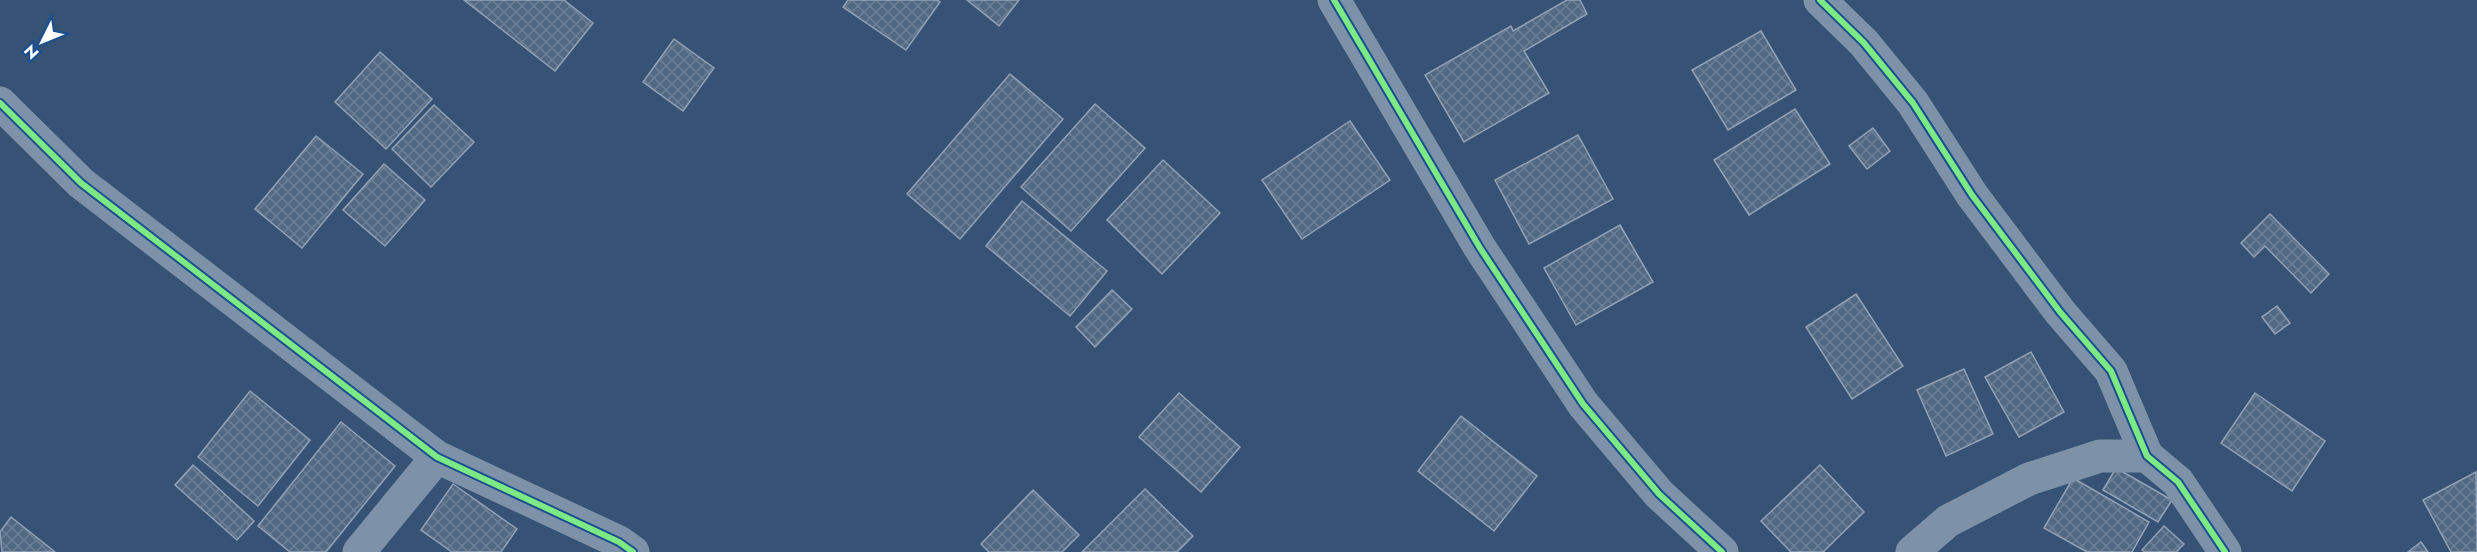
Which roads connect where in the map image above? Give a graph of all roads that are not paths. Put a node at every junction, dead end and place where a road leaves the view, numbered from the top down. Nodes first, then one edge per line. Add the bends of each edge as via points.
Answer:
1 (1334, 0) edge
2 (1820, 0) edge
3 (0, 103) edge
4 (2147, 456) junction
5 (437, 457) junction
6 (359, 552) edge
7 (633, 552) edge
8 (1722, 552) edge
9 (1912, 552) edge
10 (2224, 552) edge

1 - 8 street via 1480,248 1583,404 1659,494
2 - 4 street via 1864,43 1913,103 1972,195 2060,312 2111,371
3 - 5 street via 81,183
4 - 9 street via 2100,456 2029,479 1948,521
4 - 10 street via 2178,482
5 - 6 street
5 - 7 street

